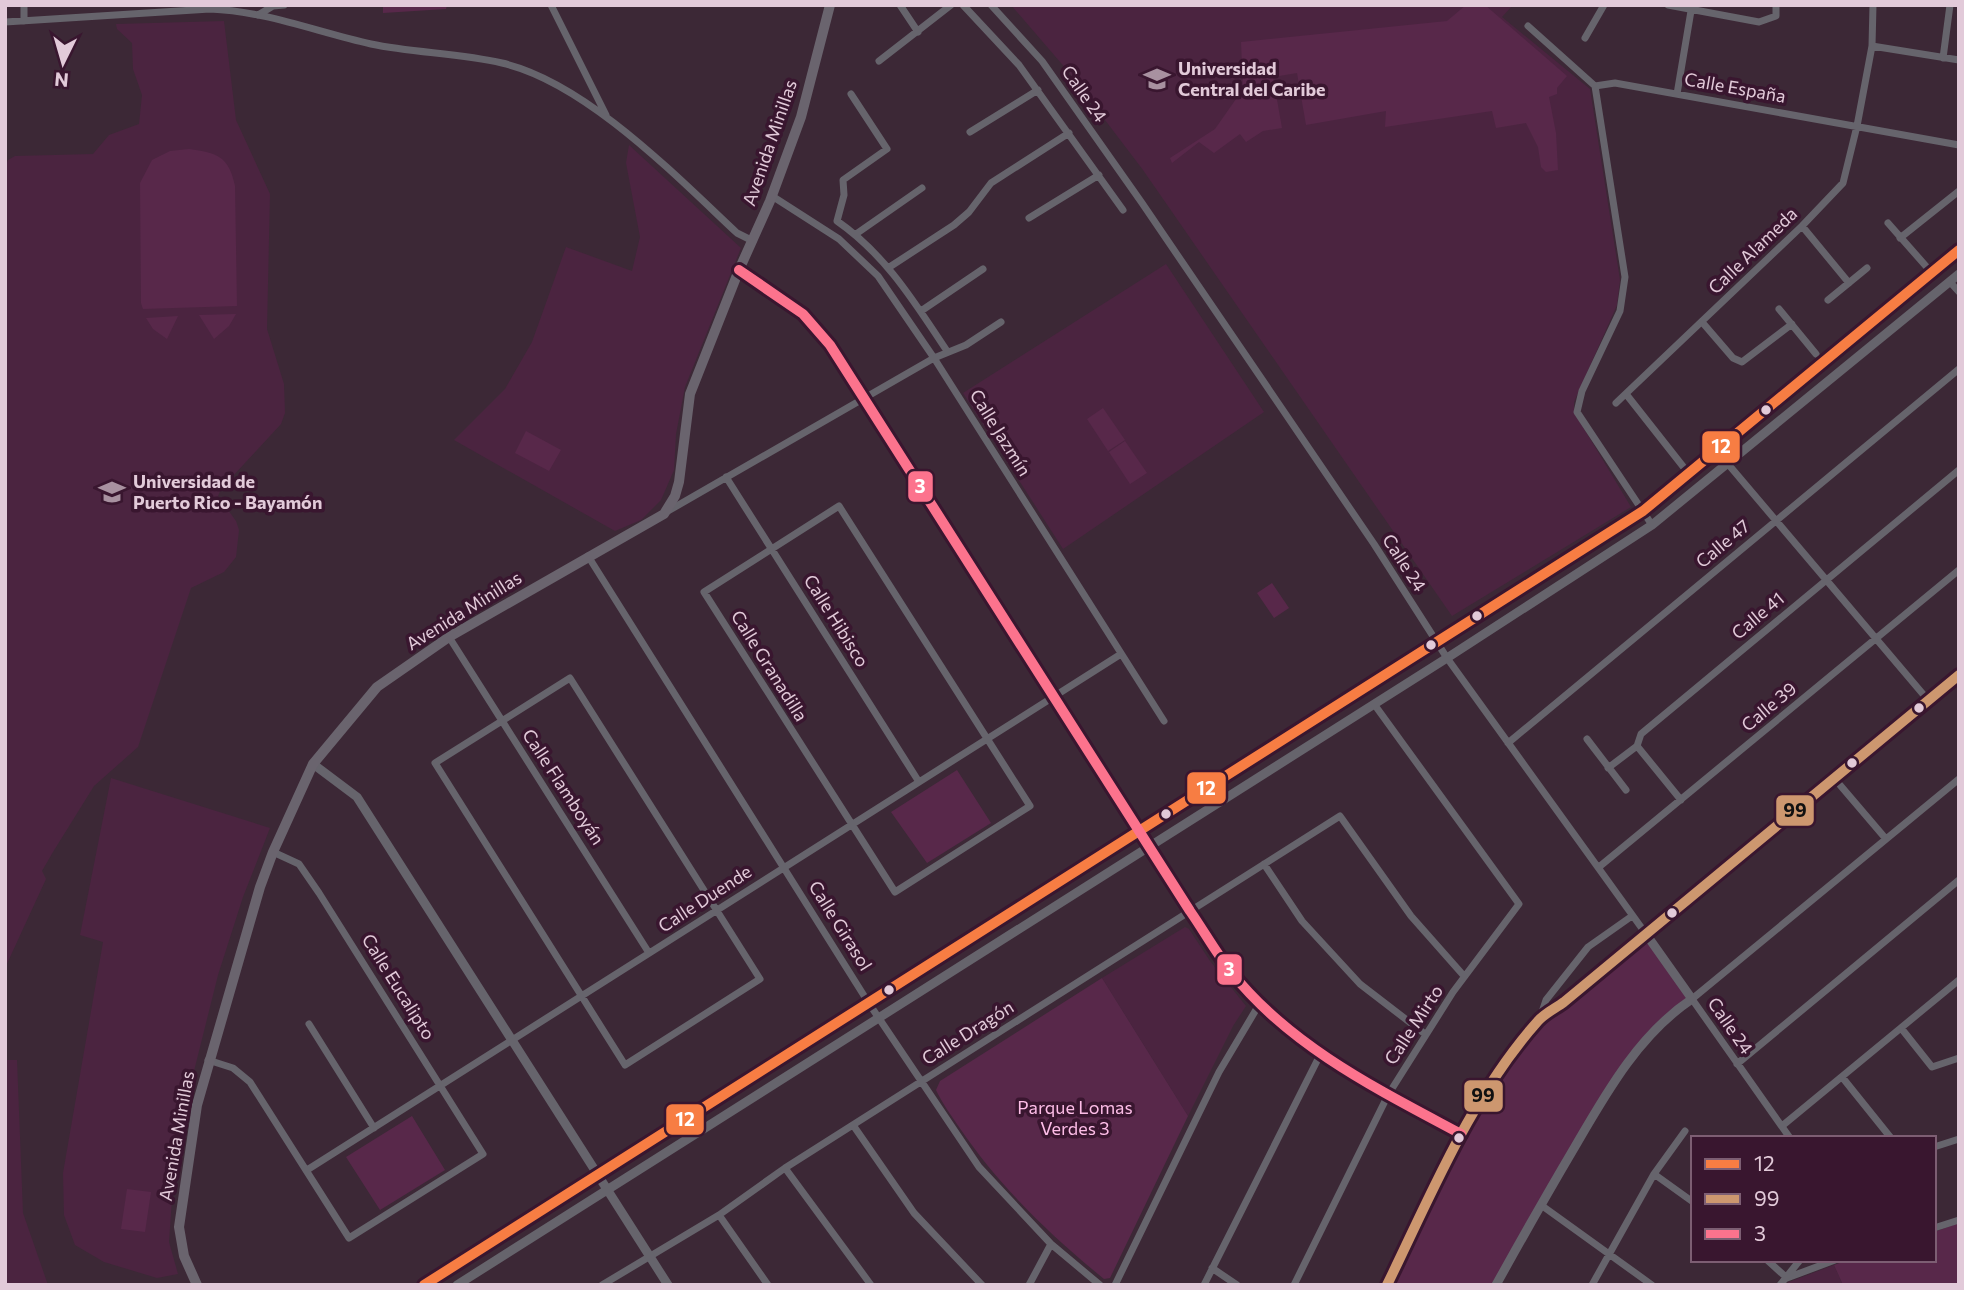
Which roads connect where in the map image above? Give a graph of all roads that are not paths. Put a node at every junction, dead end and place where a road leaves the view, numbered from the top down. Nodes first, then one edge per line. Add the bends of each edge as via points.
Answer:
1 (23, 5) edge
2 (284, 5) edge
3 (551, 5) edge
4 (830, 5) edge
5 (900, 5) edge
6 (951, 5) edge
7 (963, 5) edge
8 (991, 5) edge
9 (1604, 5) edge
10 (1668, 5) edge
11 (1776, 5) edge
12 (1873, 5) edge
13 (1950, 5) edge
14 (210, 7) edge
15 (1692, 7) edge
16 (258, 15) junction
17 (24, 21) junction
18 (5, 22) edge
19 (1528, 26) dead end
20 (918, 32) junction
21 (1585, 38) dead end
22 (1872, 46) junction
23 (1943, 58) junction
24 (1959, 60) edge
25 (879, 61) dead end
26 (1595, 86) junction
27 (1038, 90) junction
28 (851, 94) dead end
29 (1676, 94) junction
30 (606, 116) junction
31 (1857, 126) junction
32 (970, 132) dead end
33 (1069, 133) junction
34 (1959, 145) edge
35 (1099, 175) junction
36 (922, 188) dead end
37 (1959, 191) edge
38 (772, 196) junction
39 (1123, 210) dead end
40 (1029, 218) dead end
41 (1888, 223) dead end
42 (1802, 226) junction
43 (856, 234) junction
44 (1900, 238) junction
45 (753, 241) junction
46 (1959, 250) edge
47 (888, 268) junction
48 (1867, 268) dead end
49 (739, 270) junction
50 (983, 270) dead end
51 (1932, 273) junction
52 (1959, 274) edge
53 (1950, 282) junction
54 (1849, 283) junction
55 (1959, 292) edge
56 (1828, 299) dead end
57 (1779, 309) dead end
58 (921, 312) junction
59 (1001, 322) dead end
60 (1702, 322) junction
61 (1792, 324) junction
62 (947, 351) junction
63 (1816, 354) dead end
64 (934, 358) junction
65 (1959, 369) edge
66 (1626, 394) junction
67 (865, 398) junction
68 (1616, 403) dead end
69 (1717, 451) junction
70 (1730, 463) junction
71 (1959, 470) edge
72 (1689, 474) junction
73 (726, 477) junction
74 (1643, 511) junction
75 (664, 514) junction
76 (1778, 520) junction
77 (1652, 525) junction
78 (772, 550) junction
79 (588, 556) junction
80 (1959, 570) edge
81 (1827, 579) junction
82 (449, 637) junction
83 (1876, 638) junction
84 (1437, 642) junction
85 (1121, 654) junction
86 (1447, 658) junction
87 (1959, 675) edge
88 (1054, 697) junction
89 (1928, 700) junction
90 (1374, 704) junction
91 (501, 720) junction
92 (1164, 721) dead end
93 (986, 739) junction
94 (1587, 739) dead end
95 (1508, 743) junction
96 (1637, 746) junction
97 (313, 764) junction
98 (1608, 768) junction
99 (1834, 778) junction
100 (1959, 779) edge
101 (919, 782) junction
102 (1626, 790) dead end
103 (1681, 800) junction
104 (851, 825) junction
105 (1140, 830) junction
106 (1886, 839) junction
107 (1150, 846) junction
108 (273, 852) junction
109 (1264, 864) junction
110 (784, 867) junction
111 (1599, 867) junction
112 (1959, 880) edge
113 (717, 910) junction
114 (1190, 911) junction
115 (1632, 916) junction
116 (1646, 934) junction
117 (649, 953) junction
118 (1464, 976) junction
119 (1959, 980) edge
120 (582, 996) junction
121 (1692, 999) junction
122 (868, 1002) junction
123 (1259, 1003) junction
124 (879, 1017) junction
125 (1540, 1019) junction
126 (309, 1024) dead end
127 (1901, 1028) junction
128 (1425, 1034) junction
129 (512, 1040) junction
130 (1320, 1055) junction
131 (1959, 1058) edge
132 (208, 1060) junction
133 (1737, 1064) junction
134 (1842, 1077) junction
135 (920, 1082) junction
136 (441, 1085) junction
137 (1388, 1095) junction
138 (853, 1125) junction
139 (1782, 1126) junction
140 (374, 1128) junction
141 (1685, 1131) dead end
142 (1461, 1134) junction
143 (1789, 1136) edge
144 (1889, 1136) edge
145 (1959, 1139) edge
146 (1936, 1146) edge
147 (785, 1168) junction
148 (306, 1170) junction
149 (597, 1174) junction
150 (1654, 1174) junction
151 (607, 1189) junction
152 (1691, 1201) edge
153 (1541, 1205) junction
154 (719, 1215) junction
155 (1959, 1220) edge
156 (1936, 1227) edge
157 (1051, 1244) junction
158 (1609, 1254) junction
159 (649, 1256) junction
160 (1769, 1262) edge
161 (1799, 1262) edge
162 (1822, 1262) edge
163 (1212, 1268) junction
164 (1787, 1278) junction
165 (197, 1285) edge
166 (424, 1285) edge
167 (457, 1285) edge
168 (603, 1285) edge
169 (668, 1285) edge
170 (768, 1285) edge
171 (871, 1285) edge
172 (982, 1285) edge
173 (1029, 1285) edge
174 (1100, 1285) edge
175 (1115, 1285) edge
176 (1204, 1285) edge
177 (1237, 1285) edge
178 (1294, 1285) edge
179 (1387, 1285) edge
180 (1496, 1285) edge
181 (1592, 1285) edge
182 (1652, 1285) edge
183 (1780, 1285) edge

1 - 17 street
2 - 16 street
3 - 30 street
4 - 38 main road, Avenida Minillas via 802,117
5 - 20 street
6 - 20 street
7 - 27 street
8 - 84 street, Calle 24 via 1042,61 1151,215
9 - 21 street
10 - 15 street
11 - 15 street via 1776,16 1759,22
12 - 22 street, Calle Alameda
13 - 23 street
14 - 16 street
14 - 17 street
15 - 29 street
16 - 30 street via 372,44 504,63 559,85
17 - 18 street
19 - 26 street
20 - 25 street
22 - 23 street
22 - 31 street, Calle Alameda
23 - 24 street
26 - 29 street, Calle España via 1615,82
26 - 74 street via 1625,277 1620,310 1581,391 1577,412
27 - 32 street
27 - 33 street
28 - 43 street via 887,149 843,180 837,221
29 - 31 street, Calle España
30 - 45 street via 737,233
31 - 34 street, Calle España
31 - 42 street, Calle Alameda via 1843,183
33 - 35 street
33 - 47 street via 991,183 954,225
35 - 39 street
35 - 40 street
36 - 43 street
37 - 44 street
38 - 45 main road, Avenida Minillas
38 - 64 street, Calle Jazmín via 839,239 878,276
41 - 44 street
42 - 54 street
42 - 60 street, Calle Alameda
43 - 47 street
44 - 51 street
45 - 49 main road, Avenida Minillas
46 - 51 street
47 - 58 street
48 - 54 street
49 - 67 street via 803,314
49 - 75 main road, Avenida Minillas via 690,394 679,482
50 - 58 street
51 - 69 street
52 - 53 street
53 - 55 street
53 - 70 street
54 - 56 street
57 - 61 street
58 - 62 street
59 - 62 street via 966,345
60 - 61 street via 1733,358 1742,362
60 - 66 street, Calle Alameda
61 - 63 street
62 - 64 street
64 - 67 street
64 - 85 street, Calle Jazmín
65 - 76 street, Calle 47
66 - 68 street, Calle Alameda
66 - 72 street
67 - 73 street
67 - 88 street
69 - 70 street
69 - 72 street
70 - 76 street
70 - 77 street
71 - 81 street, Calle 41
72 - 74 street
73 - 75 street
73 - 78 street, Calle Hibisco
74 - 77 street
74 - 84 street
75 - 79 main road, Avenida Minillas
76 - 81 street
76 - 95 street, Calle 47
77 - 86 street
78 - 93 street via 839,506
78 - 101 street, Calle Hibisco
78 - 104 street, Calle Granadilla via 704,592
79 - 82 main road, Avenida Minillas
79 - 110 street, Calle Girasol
80 - 83 street, Calle 39
81 - 83 street
81 - 96 street, Calle 41 via 1640,734
82 - 91 street, Calle Flamboyán
82 - 97 main road, Avenida Minillas via 377,687
83 - 89 street
83 - 103 street, Calle 39
84 - 86 street, Calle 24
84 - 105 street
85 - 88 street, Calle Duende
85 - 92 street, Calle Jazmín
86 - 90 street
86 - 95 street, Calle 24
87 - 89 street
88 - 93 street, Calle Duende
88 - 105 street
89 - 99 street
90 - 107 street
90 - 118 street, Calle Mirto via 1519,904
91 - 113 street via 570,678
91 - 117 street, Calle Flamboyán
91 - 120 street via 435,763
93 - 101 street, Calle Duende
93 - 104 street via 1030,806 895,892
94 - 98 street
95 - 111 street, Calle 24
96 - 98 street, Calle 41
96 - 103 street
97 - 108 main road, Avenida Minillas
97 - 129 street via 357,797
98 - 102 street
99 - 106 street
99 - 116 street
100 - 106 street
101 - 104 street, Calle Duende
103 - 111 street, Calle 39
104 - 110 street, Calle Duende
105 - 107 street
105 - 122 street
106 - 121 street
107 - 114 street
107 - 124 street
108 - 132 main road, Avenida Minillas
108 - 136 street, Calle Eucalipto via 299,864
109 - 114 street, Calle Dragón
109 - 118 street, Calle Dragón via 1340,816 1411,916
109 - 128 street via 1302,921 1360,984
110 - 113 street, Calle Duende
110 - 122 street, Calle Girasol
111 - 115 street, Calle 24
112 - 133 street
113 - 117 street, Calle Duende
113 - 120 street via 760,979 625,1065
114 - 123 street
114 - 135 street, Calle Dragón
115 - 116 street, Calle 24
115 - 125 street via 1588,947 1546,1000
116 - 121 street, Calle 24
116 - 125 street
117 - 120 street, Calle Duende
118 - 128 street, Calle Mirto
119 - 127 street
120 - 129 street, Calle Duende
121 - 133 street, Calle 24
121 - 153 street via 1649,1035 1607,1092
122 - 124 street, Calle Girasol
122 - 149 street
123 - 130 street
123 - 175 street via 1219,1072
124 - 135 street, Calle Girasol
124 - 151 street
125 - 142 street via 1499,1072
126 - 140 street
127 - 131 street via 1932,1067
127 - 134 street
128 - 137 street, Calle Mirto
129 - 136 street, Calle Duende
129 - 149 street
130 - 137 street
130 - 163 street
132 - 148 street via 233,1068 250,1082
132 - 165 main road, Avenida Minillas via 179,1227 184,1256
133 - 139 street, Calle 24
134 - 139 street
134 - 144 street
135 - 138 street, Calle Dragón
135 - 157 street, Calle Girasol via 979,1167
136 - 140 street, Calle Duende
136 - 148 street, Calle Eucalipto via 483,1154 349,1238
137 - 142 street
137 - 178 street, Calle Mirto
138 - 147 street, Calle Dragón
138 - 172 street via 914,1213
139 - 143 street, Calle 24
140 - 148 street, Calle Duende
141 - 150 street
142 - 179 street
145 - 146 street
147 - 154 street, Calle Dragón
147 - 171 street
149 - 151 street
149 - 166 street
150 - 152 street
150 - 158 street
151 - 159 street
151 - 167 street
153 - 158 street
153 - 180 street
154 - 159 street, Calle Dragón
154 - 170 street
155 - 156 street
157 - 173 street
157 - 174 street, Calle Girasol
158 - 181 street
158 - 182 street
159 - 168 street, Calle Dragón
159 - 169 street
160 - 164 street
161 - 164 street
162 - 164 street
163 - 176 street
163 - 177 street
164 - 183 street

